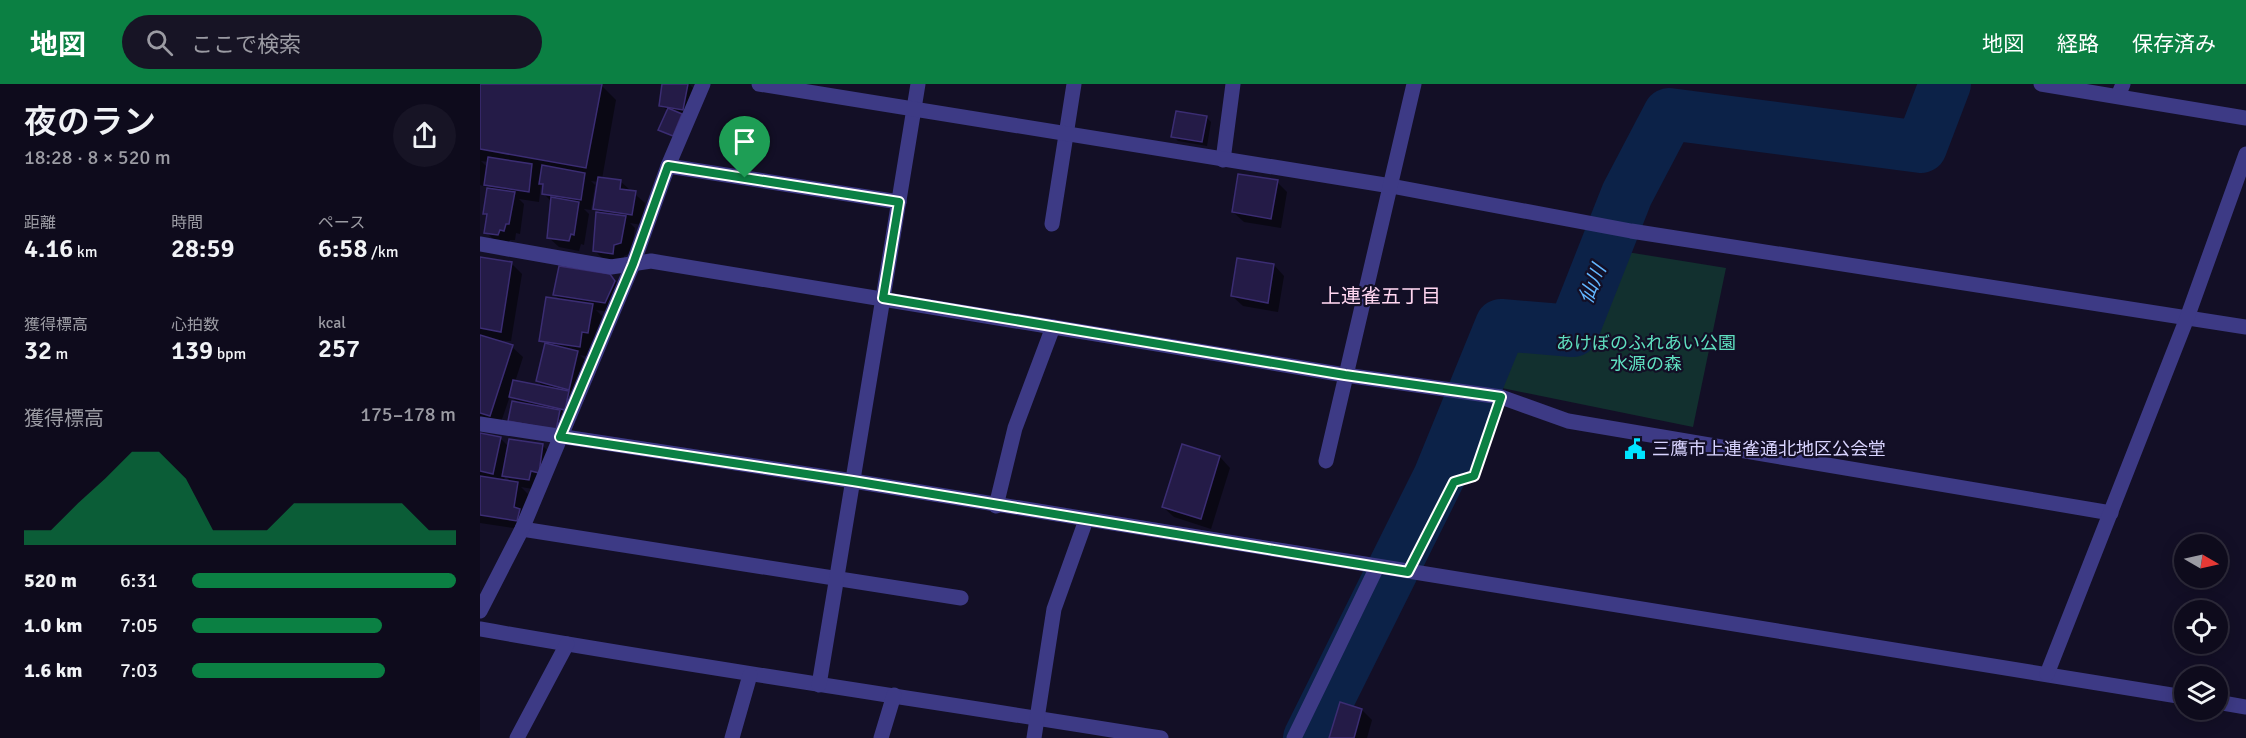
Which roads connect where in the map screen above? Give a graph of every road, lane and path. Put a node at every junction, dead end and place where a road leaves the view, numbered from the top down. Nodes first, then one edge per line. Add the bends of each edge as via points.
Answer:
1 (703, 84) edge
2 (759, 84) edge
3 (918, 84) edge
4 (1074, 84) edge
5 (1233, 84) edge
6 (1414, 84) edge
7 (2041, 84) edge
8 (2120, 90) edge
9 (914, 110) junction
10 (2246, 118) edge
11 (1065, 135) junction
12 (2246, 154) edge
13 (1222, 160) junction
14 (668, 166) junction
15 (1391, 186) junction
16 (899, 202) junction
17 (1052, 224) dead end
18 (480, 244) edge
19 (633, 264) junction
20 (883, 298) junction
21 (2187, 318) junction
22 (1053, 327) junction
23 (2246, 327) edge
24 (1345, 375) junction
25 (1501, 397) junction
26 (480, 424) edge
27 (560, 437) junction
28 (1326, 461) dead end
29 (853, 481) junction
30 (996, 506) junction
31 (2111, 513) junction
32 (1086, 520) junction
33 (522, 529) junction
34 (1377, 567) junction
35 (1408, 572) junction
36 (836, 578) junction
37 (961, 598) dead end
38 (480, 612) edge
39 (480, 629) edge
40 (567, 644) junction
41 (2047, 674) junction
42 (750, 675) junction
43 (819, 685) junction
44 (894, 695) junction
45 (2174, 695) edge
46 (2228, 704) edge
47 (2246, 707) edge
48 (1039, 720) junction
49 (518, 738) edge
50 (732, 738) edge
51 (881, 738) edge
52 (1034, 738) edge
53 (1160, 738) edge
54 (1294, 738) edge

1 - 14 street
2 - 9 street
3 - 9 street
4 - 11 street
5 - 13 street
6 - 15 street
7 - 8 street
8 - 10 street
9 - 11 street
9 - 16 street
11 - 13 street
11 - 17 street
12 - 21 street
13 - 15 street
14 - 16 street
14 - 19 street
15 - 21 street via 1594,225
15 - 24 street
16 - 20 street
18 - 19 street via 611,267
19 - 20 street via 651,261
19 - 27 street
20 - 22 street
20 - 29 street
21 - 23 street
21 - 31 street
22 - 24 street
22 - 30 street via 1015,428
24 - 25 street
24 - 28 street
25 - 31 street via 1568,421
25 - 35 path via 1474,476 1454,482
26 - 27 street
27 - 29 street
27 - 33 street
29 - 30 street
29 - 36 street
30 - 32 street
31 - 41 street
32 - 34 street
32 - 48 street via 1054,609
33 - 36 street
33 - 38 street
34 - 35 street
34 - 54 street
35 - 41 street
36 - 37 street
36 - 43 street
39 - 40 street
40 - 42 street
40 - 49 street
41 - 45 street
42 - 43 street
42 - 50 street
43 - 44 street
44 - 48 street
44 - 51 street
46 - 47 street
48 - 52 street
48 - 53 street

